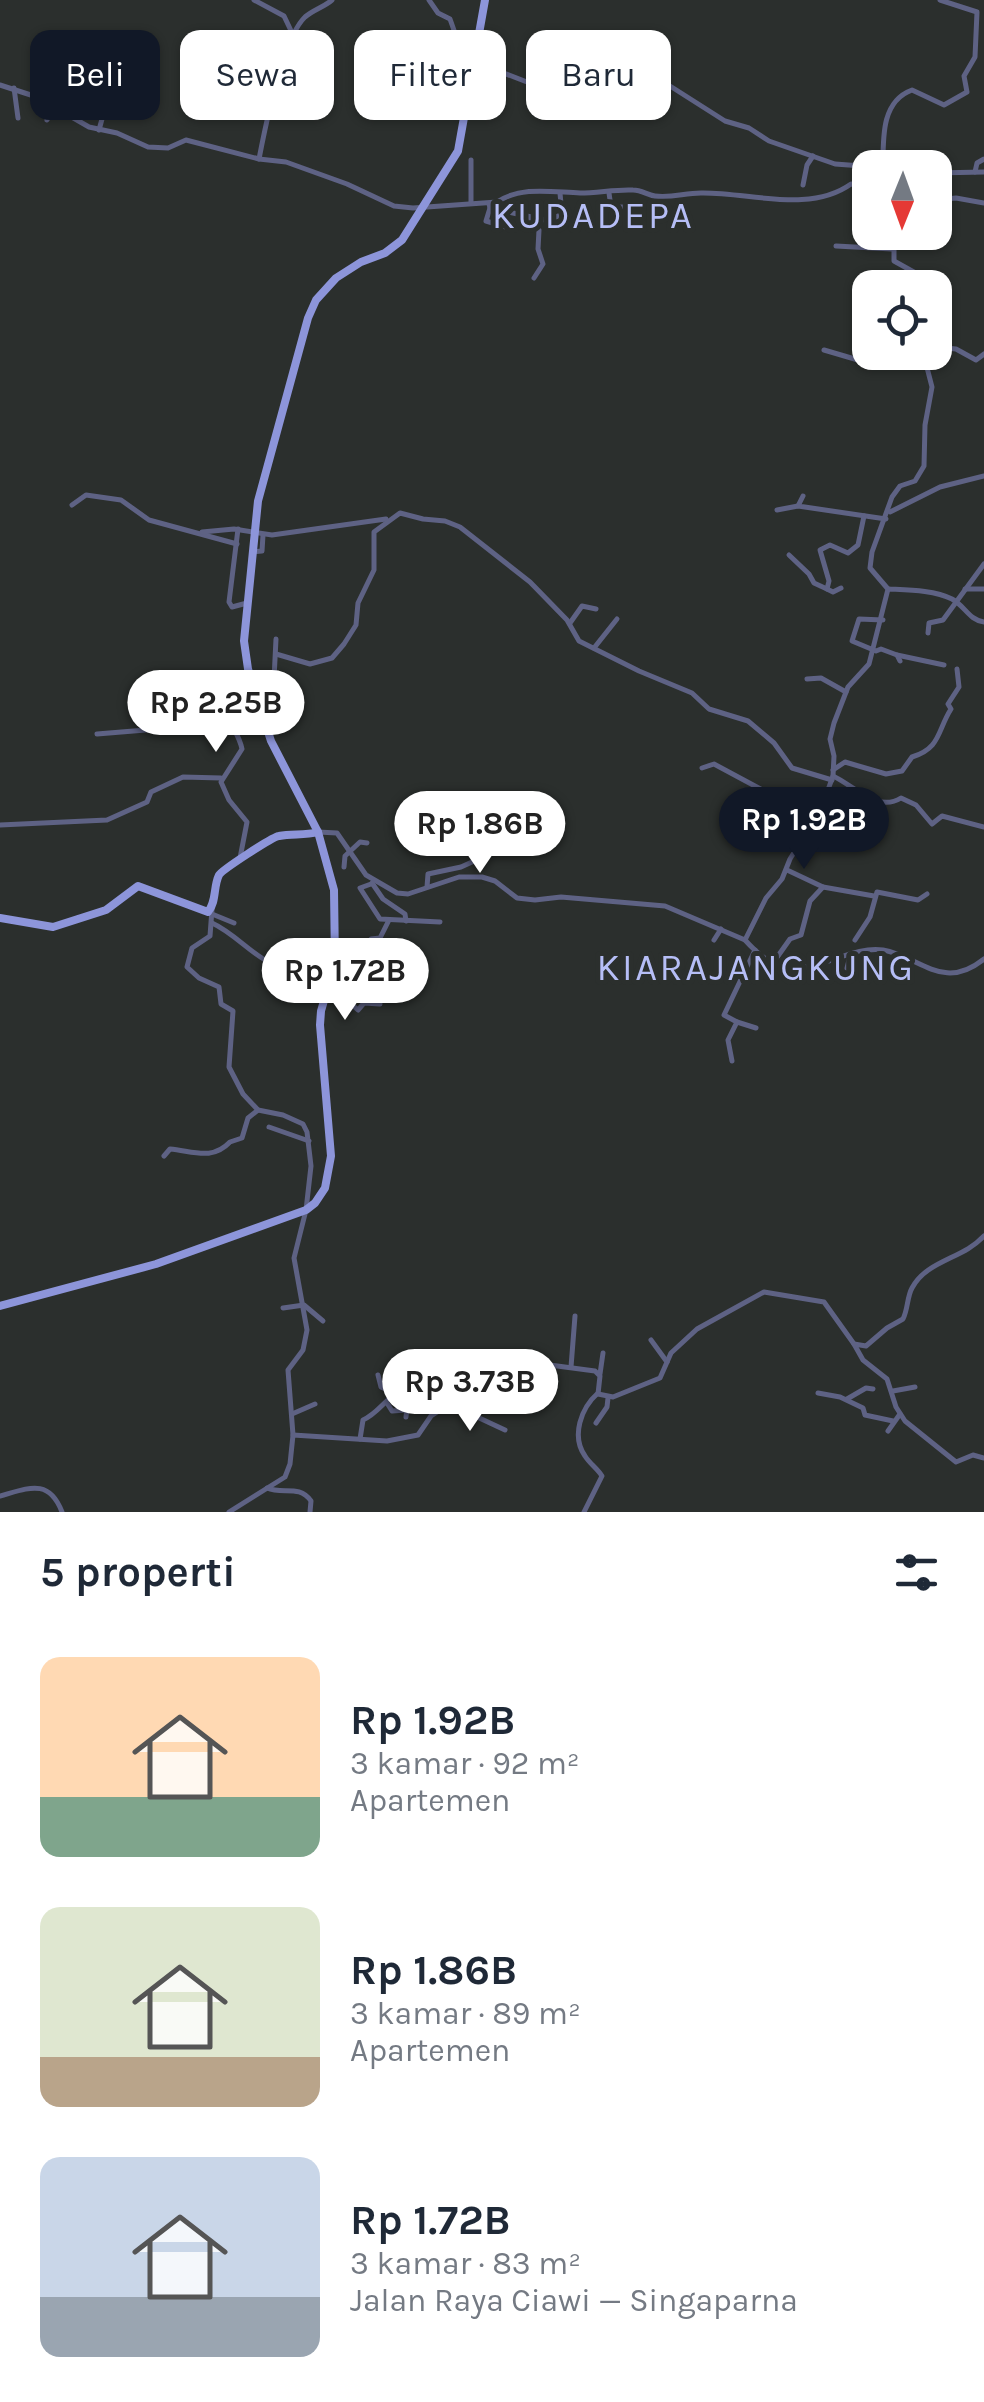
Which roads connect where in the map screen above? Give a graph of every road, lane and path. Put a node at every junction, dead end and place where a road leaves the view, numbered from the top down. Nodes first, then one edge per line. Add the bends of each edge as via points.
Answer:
1 (254, 0) edge
2 (332, 0) edge
3 (429, 0) edge
4 (484, 0) edge
5 (940, 0) edge
6 (981, 10) edge
7 (291, 30) edge
8 (298, 30) edge
9 (454, 30) edge
10 (478, 30) edge
11 (506, 74) edge
12 (0, 85) edge
13 (14, 88) junction
14 (30, 94) edge
15 (18, 118) dead end
16 (79, 120) edge
17 (100, 120) edge
18 (268, 120) edge
19 (464, 120) edge
20 (99, 130) junction
21 (886, 150) edge
22 (813, 156) junction
23 (259, 159) junction
24 (984, 159) edge
25 (471, 160) dead end
26 (852, 165) edge
27 (975, 172) junction
28 (984, 172) edge
29 (952, 173) edge
30 (852, 184) edge
31 (803, 185) dead end
32 (560, 192) junction
33 (610, 193) junction
34 (952, 199) edge
35 (471, 203) junction
36 (984, 204) edge
37 (489, 205) junction
38 (425, 207) junction
39 (627, 207) dead end
40 (531, 217) junction
41 (506, 224) dead end
42 (836, 246) dead end
43 (852, 247) edge
44 (892, 250) edge
45 (910, 270) edge
46 (534, 278) dead end
47 (952, 349) edge
48 (824, 350) dead end
49 (984, 354) edge
50 (852, 358) edge
51 (928, 370) edge
52 (984, 476) edge
53 (803, 496) dead end
54 (72, 505) dead end
55 (798, 506) junction
56 (777, 510) dead end
57 (864, 516) junction
58 (888, 516) junction
59 (389, 518) junction
60 (238, 529) junction
61 (202, 532) dead end
62 (258, 534) junction
63 (237, 544) junction
64 (789, 555) dead end
65 (984, 564) edge
66 (842, 588) dead end
67 (827, 589) junction
68 (888, 589) junction
69 (964, 589) junction
70 (984, 590) edge
71 (955, 602) junction
72 (248, 604) junction
73 (596, 609) dead end
74 (617, 619) dead end
75 (882, 620) junction
76 (984, 622) edge
77 (570, 624) junction
78 (928, 633) dead end
79 (276, 639) dead end
80 (594, 648) junction
81 (873, 650) junction
82 (276, 654) junction
83 (944, 665) dead end
84 (957, 669) dead end
85 (807, 679) dead end
86 (253, 686) junction
87 (846, 692) junction
88 (227, 717) junction
89 (97, 734) dead end
90 (702, 768) dead end
91 (832, 775) junction
92 (221, 778) junction
93 (821, 808) junction
94 (0, 826) edge
95 (984, 827) edge
96 (318, 832) junction
97 (367, 843) dead end
98 (505, 847) dead end
99 (349, 852) junction
100 (240, 861) junction
101 (344, 867) dead end
102 (786, 869) junction
103 (372, 882) junction
104 (427, 887) junction
105 (823, 887) junction
106 (927, 894) dead end
107 (874, 896) junction
108 (212, 912) junction
109 (0, 918) edge
110 (389, 920) junction
111 (406, 921) junction
112 (440, 922) dead end
113 (212, 923) junction
114 (234, 924) dead end
115 (720, 929) junction
116 (714, 940) dead end
117 (745, 940) junction
118 (855, 940) dead end
119 (756, 950) junction
120 (850, 956) junction
121 (984, 959) edge
122 (335, 963) junction
123 (773, 963) junction
124 (847, 968) dead end
125 (330, 984) junction
126 (380, 1004) dead end
127 (737, 1022) junction
128 (756, 1028) dead end
129 (732, 1061) dead end
130 (258, 1110) junction
131 (270, 1127) dead end
132 (309, 1142) junction
133 (164, 1156) dead end
134 (306, 1210) junction
135 (984, 1236) edge
136 (302, 1304) junction
137 (0, 1306) edge
138 (283, 1308) dead end
139 (575, 1316) dead end
140 (323, 1321) dead end
141 (651, 1340) dead end
142 (854, 1344) junction
143 (603, 1353) dead end
144 (668, 1362) junction
145 (570, 1367) junction
146 (600, 1374) junction
147 (378, 1375) dead end
148 (915, 1387) dead end
149 (408, 1389) dead end
150 (873, 1389) dead end
151 (893, 1390) junction
152 (394, 1393) junction
153 (598, 1393) junction
154 (818, 1393) dead end
155 (417, 1398) dead end
156 (608, 1398) junction
157 (848, 1400) junction
158 (454, 1401) junction
159 (387, 1402) junction
160 (428, 1402) junction
161 (314, 1404) dead end
162 (292, 1414) junction
163 (900, 1414) junction
164 (893, 1421) junction
165 (596, 1423) dead end
166 (505, 1430) dead end
167 (888, 1431) dead end
168 (293, 1435) junction
169 (360, 1439) junction
170 (984, 1458) edge
171 (268, 1488) junction
172 (0, 1496) edge
173 (62, 1512) edge
174 (229, 1512) edge
175 (310, 1512) edge
176 (584, 1512) edge

1 - 7 street via 284,16
2 - 8 street
3 - 9 street
4 - 10 main road
5 - 6 street
6 - 21 street via 975,58 964,76 967,94 945,104 912,90 896,98 887,117
11 - 22 street via 567,89 624,62 734,125
12 - 13 street
13 - 14 street
13 - 15 street
16 - 20 street
17 - 20 street
18 - 23 street
19 - 38 main road via 453,162
20 - 23 street via 150,148 186,140
22 - 26 street
22 - 31 street
23 - 38 street via 300,166 392,206
24 - 27 street
25 - 35 street
27 - 28 street
27 - 29 street
30 - 33 street via 834,196 791,199
32 - 33 street
32 - 37 street via 519,192
32 - 40 street via 562,216
33 - 39 street via 610,207
34 - 36 street
35 - 37 street
35 - 38 street
37 - 40 street
37 - 41 street via 486,220
38 - 62 main road via 402,240 336,278 316,300 261,487
40 - 46 street via 530,225 540,230 543,264
42 - 43 street
44 - 45 street via 895,262
47 - 49 street via 976,360
48 - 50 street
51 - 58 street via 924,466 896,490
52 - 58 street via 942,486
53 - 55 street
54 - 63 street via 86,495 117,498 148,520
55 - 56 street
55 - 57 street
57 - 58 street
57 - 67 street via 858,546 848,553 829,544 820,550
58 - 68 street via 869,564
59 - 62 street
59 - 77 street via 404,513 460,527 530,582
59 - 82 street via 373,534 374,568 344,644 332,658 310,664
60 - 61 street
60 - 62 street
60 - 63 street
62 - 72 main road
63 - 72 street via 229,604
64 - 67 street
65 - 69 street
66 - 67 street
68 - 71 street
68 - 75 street
69 - 70 street
69 - 71 street
71 - 76 street
71 - 78 street via 943,620 930,623
72 - 86 main road via 244,644
73 - 77 street via 582,606
74 - 80 street
75 - 81 street
75 - 81 street via 863,618 855,625 852,641
77 - 80 street
79 - 82 street
80 - 91 street via 692,693 709,710 748,721 792,768
81 - 83 street
81 - 87 street
82 - 86 street via 274,679
84 - 91 street via 959,687 939,739 919,756 886,774 844,762
85 - 87 street via 821,678
86 - 88 street via 228,696
86 - 96 main road via 275,749
87 - 91 street via 830,738
88 - 89 street via 207,705 170,728
88 - 92 street via 242,750
90 - 93 street via 714,764 766,792
91 - 93 street
91 - 95 street via 864,797 913,802 932,824 942,816
92 - 94 street via 180,778 107,820
92 - 100 street via 247,822
93 - 102 street
96 - 99 street via 337,832
96 - 100 main road via 271,838
96 - 122 main road via 334,890
97 - 99 street
98 - 104 street via 428,874
99 - 101 street
99 - 103 street
100 - 108 main road via 220,872
102 - 105 street
102 - 117 street
103 - 104 street via 401,894
103 - 110 street via 361,890 380,919
103 - 111 street
104 - 115 street via 482,877 518,898 647,903
105 - 107 street
105 - 123 street via 810,901 800,935
106 - 107 street via 920,900 879,891
107 - 118 street
108 - 109 main road via 138,886 106,910 53,927
108 - 113 street
108 - 114 street
110 - 111 street
110 - 122 street via 379,939 365,950 353,947
111 - 112 street
113 - 125 street via 260,958 282,969 307,968
113 - 130 street via 187,966 219,987 220,1002 232,1010 230,1071
115 - 116 street
115 - 117 street
117 - 119 street
119 - 123 street
119 - 127 street via 724,1016
120 - 121 street via 883,950 938,974
120 - 123 street via 790,968
120 - 124 street
122 - 125 main road
125 - 126 street via 358,1010 364,1003
125 - 134 main road via 321,1012 332,1156 324,1188
127 - 128 street
127 - 129 street via 728,1042
130 - 132 street via 300,1122
130 - 133 street via 242,1138 226,1148 204,1156 170,1149
131 - 132 street
132 - 134 street
134 - 136 street via 294,1258
134 - 137 main road via 156,1264
135 - 142 street via 956,1259 925,1271 912,1288 904,1319 868,1345
136 - 138 street
136 - 140 street
136 - 162 street via 304,1346 288,1370
139 - 145 street
141 - 144 street
142 - 144 street via 827,1303 767,1292 697,1329
142 - 151 street
143 - 146 street
144 - 156 street via 657,1380
145 - 146 street
145 - 158 street via 527,1362 500,1392
146 - 153 street
147 - 152 street via 381,1386
148 - 151 street
149 - 152 street
150 - 157 street
151 - 163 street
152 - 159 street
153 - 156 street
153 - 176 street via 585,1408 578,1435 602,1476
154 - 157 street
155 - 160 street
156 - 165 street
157 - 164 street via 865,1415
158 - 160 street
158 - 166 street
158 - 169 street via 418,1434
159 - 160 street via 392,1411 406,1413
159 - 169 street via 363,1420
161 - 162 street
162 - 168 street
163 - 164 street
163 - 170 street via 956,1462
164 - 167 street
168 - 169 street
168 - 171 street via 288,1470
171 - 174 street
171 - 175 street via 306,1494
172 - 173 street via 46,1489

